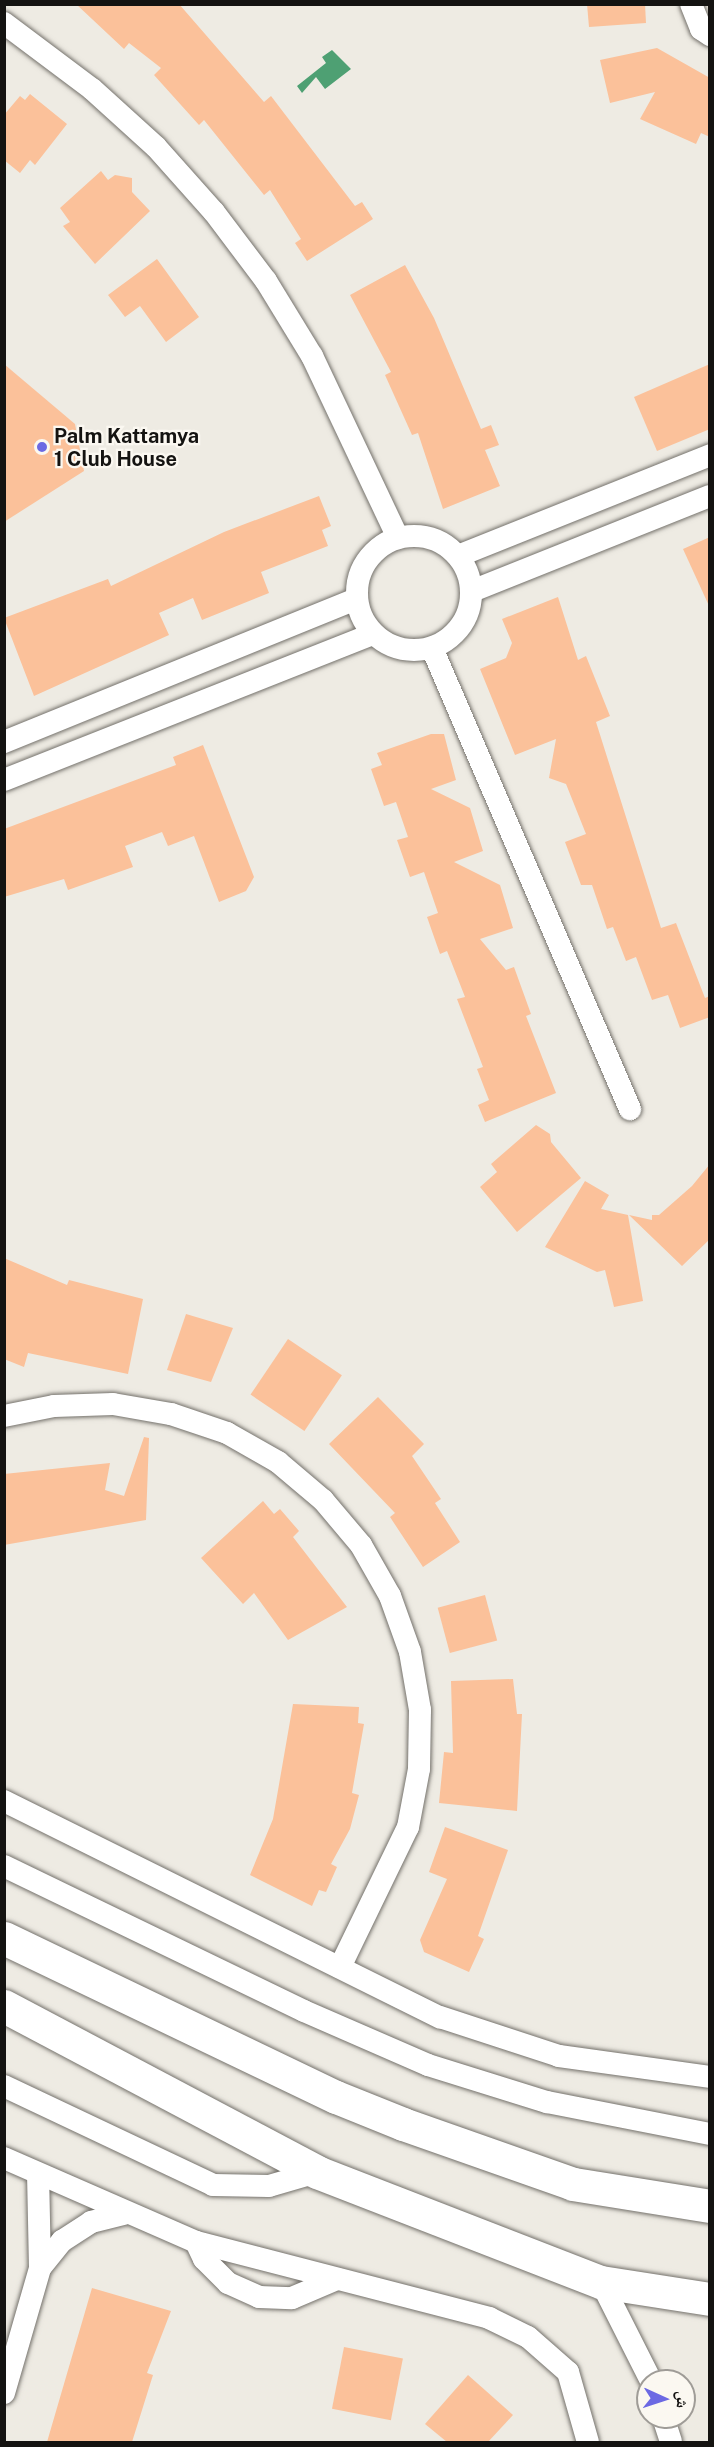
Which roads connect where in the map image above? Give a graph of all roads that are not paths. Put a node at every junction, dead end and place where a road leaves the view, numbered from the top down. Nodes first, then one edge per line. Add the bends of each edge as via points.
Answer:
1 (691, 4) edge
2 (4, 23) edge
3 (710, 35) edge
4 (710, 455) edge
5 (710, 496) edge
6 (398, 538) junction
7 (458, 556) junction
8 (472, 591) junction
9 (357, 599) junction
10 (373, 634) junction
11 (432, 648) junction
12 (4, 742) edge
13 (4, 780) edge
14 (630, 1109) dead end
15 (11, 1410) edge
16 (4, 1801) edge
17 (4, 1866) edge
18 (4, 1938) edge
19 (340, 1967) junction
20 (4, 2006) edge
21 (710, 2077) edge
22 (4, 2086) edge
23 (710, 2134) edge
24 (4, 2158) edge
25 (317, 2172) junction
26 (38, 2174) junction
27 (710, 2206) edge
28 (124, 2214) junction
29 (196, 2242) junction
30 (40, 2268) junction
31 (337, 2278) junction
32 (601, 2282) junction
33 (710, 2299) edge
34 (645, 2369) edge
35 (4, 2392) edge
36 (588, 2442) edge

1 - 3 street via 701,29
2 - 6 street via 92,88 156,147 214,212 266,281 312,356
4 - 7 street
5 - 8 street
6 - 7 street via 437,540
6 - 9 street via 367,561
7 - 8 street
8 - 11 street via 462,626
9 - 10 street
9 - 12 street
10 - 11 street via 401,649
10 - 13 street
11 - 14 street
15 - 19 street via 113,1404 171,1414 226,1433 278,1462 323,1500 361,1545 385,1586 410,1652 420,1710 419,1769 408,1827
16 - 19 street
17 - 23 street via 314,2016 428,2065 547,2102
18 - 27 street via 336,2097 403,2124 573,2184
19 - 21 street via 440,2017 559,2056
20 - 25 street
22 - 25 street via 213,2184 269,2186
24 - 26 street
25 - 32 street
26 - 28 street
26 - 30 street
28 - 29 street
28 - 30 street via 91,2222 62,2241
29 - 31 street
29 - 31 street via 204,2259 228,2283 259,2297 292,2298
30 - 35 street
31 - 36 street via 489,2318 528,2337 568,2372
32 - 33 street
32 - 34 street

